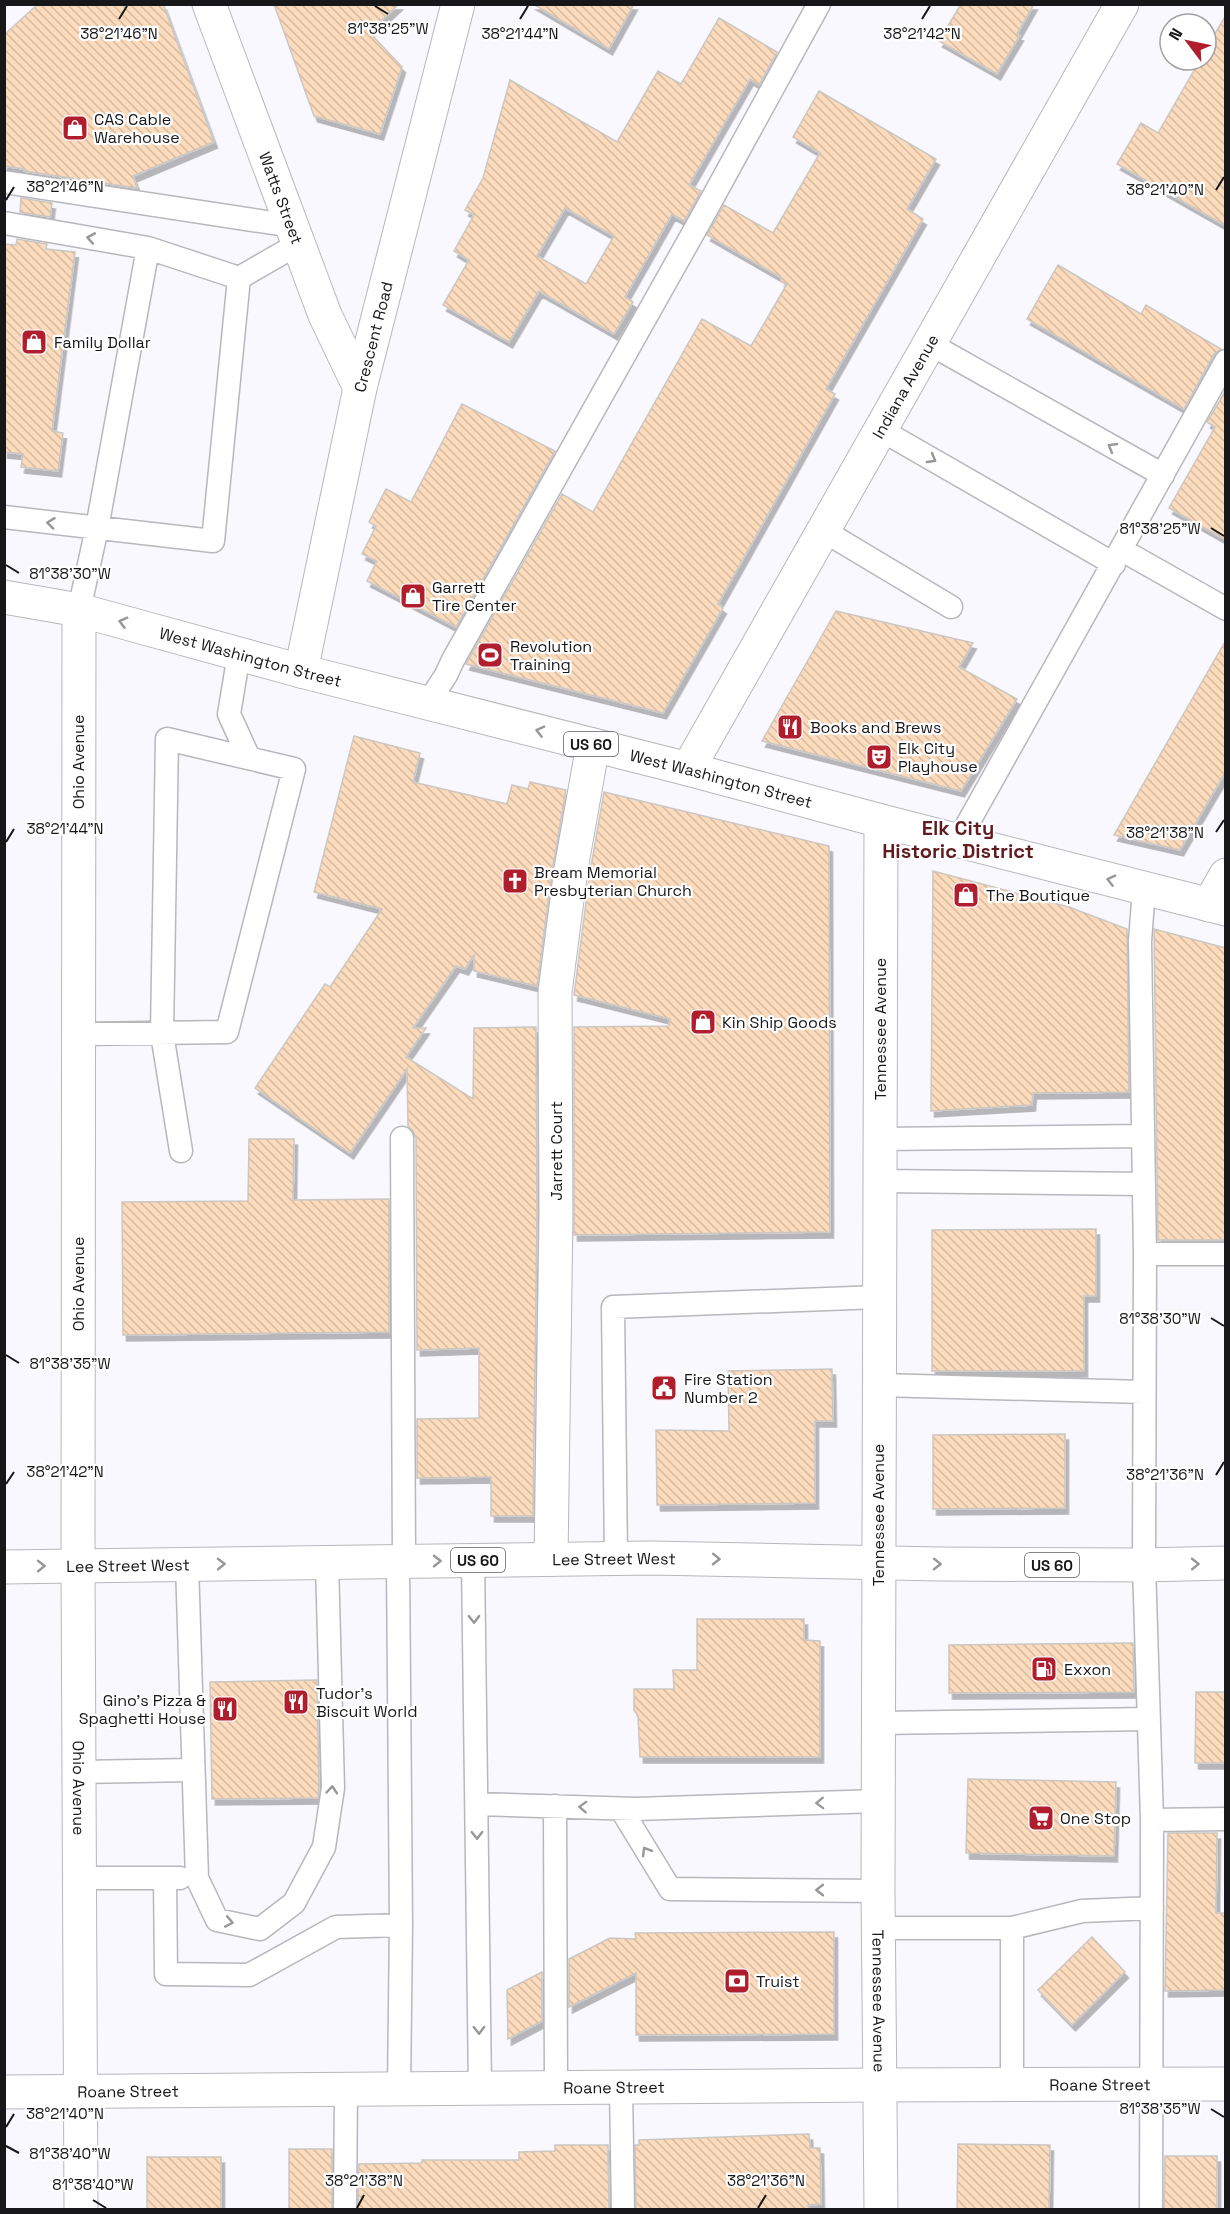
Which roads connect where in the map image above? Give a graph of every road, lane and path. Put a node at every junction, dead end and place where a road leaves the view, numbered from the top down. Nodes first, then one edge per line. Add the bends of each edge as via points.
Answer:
1 (208, 4) edge
2 (458, 4) edge
3 (819, 4) edge
4 (1122, 4) edge
5 (4, 182) edge
6 (4, 223) edge
7 (295, 235) junction
8 (148, 248) junction
9 (239, 278) junction
10 (930, 344) junction
11 (1226, 361) edge
12 (360, 388) junction
13 (881, 430) junction
14 (1163, 476) junction
15 (4, 517) edge
16 (97, 528) junction
17 (824, 531) junction
18 (1118, 557) junction
19 (4, 597) edge
20 (951, 607) dead end
21 (1226, 609) edge
22 (79, 610) junction
23 (239, 654) junction
24 (301, 671) junction
25 (428, 703) junction
26 (594, 745) junction
27 (249, 758) junction
28 (688, 769) junction
29 (881, 821) junction
30 (958, 841) junction
31 (1226, 875) edge
32 (1144, 889) junction
33 (1217, 907) edge
34 (78, 1034) junction
35 (162, 1034) junction
36 (1142, 1136) junction
37 (402, 1138) dead end
38 (880, 1139) junction
39 (181, 1151) dead end
40 (880, 1181) junction
41 (1143, 1184) junction
42 (1145, 1254) junction
43 (1226, 1254) edge
44 (879, 1297) junction
45 (879, 1384) junction
46 (1144, 1392) junction
47 (616, 1558) junction
48 (550, 1559) junction
49 (473, 1560) junction
50 (401, 1561) junction
51 (327, 1562) junction
52 (879, 1563) junction
53 (1226, 1563) edge
54 (187, 1564) junction
55 (1144, 1565) junction
56 (78, 1566) junction
57 (4, 1567) edge
58 (1149, 1719) junction
59 (878, 1723) junction
60 (193, 1770) junction
61 (80, 1772) junction
62 (878, 1801) junction
63 (477, 1804) junction
64 (555, 1806) junction
65 (621, 1809) junction
66 (1226, 1819) edge
67 (1152, 1820) junction
68 (80, 1878) junction
69 (165, 1878) junction
70 (197, 1878) junction
71 (878, 1891) junction
72 (1152, 1908) junction
73 (401, 1925) junction
74 (878, 1928) junction
75 (1012, 1928) junction
76 (1151, 2084) junction
77 (1226, 2084) edge
78 (878, 2085) junction
79 (1012, 2085) junction
80 (556, 2087) junction
81 (621, 2087) junction
82 (480, 2088) junction
83 (346, 2089) junction
84 (399, 2089) junction
85 (4, 2092) edge
86 (81, 2092) junction
87 (81, 2210) edge
88 (345, 2210) edge
89 (623, 2210) edge
90 (881, 2210) edge
91 (1151, 2210) edge

1 - 7 street, Watts Street
2 - 12 street, Crescent Road
3 - 25 lane
4 - 10 street, Indiana Avenue
5 - 7 lane
8 -> 6 lane
7 - 9 lane
7 - 12 street, Watts Street via 325,315
8 - 9 lane
8 - 16 lane
9 - 16 lane via 213,541
10 - 13 street, Indiana Avenue
14 -> 10 lane
11 - 14 lane
12 - 24 street, Crescent Road
13 - 17 street, Indiana Avenue
13 -> 18 lane
14 - 18 lane
16 -> 15 lane
16 - 22 lane
17 - 20 lane
17 - 28 street, Indiana Avenue
18 - 21 lane
18 - 30 lane
19 - 22 street, West Washington Street / US 60
23 -> 22 street, West Washington Street / US 60
22 - 34 street, Ohio Avenue
23 - 24 street, West Washington Street / US 60
23 - 27 lane via 229,714
24 - 25 street, West Washington Street / US 60
26 -> 25 street, West Washington Street / US 60
26 - 28 street, West Washington Street / US 60
26 - 48 street, Jarrett Court via 571,869 555,992
27 - 35 lane via 168,739
27 - 35 lane via 294,769 227,1032
28 - 29 street, West Washington Street / US 60
29 - 30 street, West Washington Street / US 60
29 - 38 street, Tennessee Avenue
32 -> 30 street, West Washington Street / US 60
31 - 33 street
32 - 33 street, West Washington Street / US 60
32 - 36 lane via 1140,940
34 - 35 lane
34 - 56 street, Ohio Avenue
35 - 39 lane
36 - 38 lane
36 - 41 lane
37 - 50 lane
38 - 40 street, Tennessee Avenue
40 - 41 lane
40 - 44 street, Tennessee Avenue
41 - 42 lane
42 - 43 lane
42 - 46 lane
44 - 45 street, Tennessee Avenue
44 - 47 lane via 613,1307
45 - 46 lane
45 - 52 street, Tennessee Avenue
46 - 55 lane
47 - 48 street, Lee Street West / US 60
47 -> 52 street, Lee Street West / US 60
48 - 49 street, Lee Street West / US 60
50 -> 49 street, Lee Street West / US 60
49 -> 63 lane
50 - 51 street, Lee Street West / US 60
50 - 73 lane
54 -> 51 street, Lee Street West / US 60
70 -> 51 lane via 218,1920 260,1929 294,1903 324,1847 333,1788
52 -> 55 street, Lee Street West / US 60
52 - 59 street, Tennessee Avenue
55 -> 53 street, Lee Street West / US 60
54 - 56 street, Lee Street West / US 60
54 - 60 lane
55 - 58 lane
57 -> 56 street, Lee Street West / US 60
56 - 61 street, Ohio Avenue
58 - 59 lane
58 - 67 lane
59 - 62 street, Tennessee Avenue
60 - 61 lane
60 - 70 lane
61 - 68 street, Ohio Avenue
62 -> 65 lane
62 - 71 street, Tennessee Avenue
63 - 64 lane
63 -> 82 lane
65 -> 64 lane
64 - 80 lane
71 -> 65 lane via 670,1889
66 - 67 lane
67 - 72 lane
68 - 69 lane
68 - 86 street, Ohio Avenue
69 - 70 lane
69 - 73 lane via 166,1974 249,1975 336,1927
71 - 74 street, Tennessee Avenue
72 - 75 lane via 1082,1911
72 - 76 lane
73 - 84 lane
74 - 75 lane
74 - 78 street, Tennessee Avenue
75 - 79 lane
76 - 77 street, Roane Street
76 - 79 street, Roane Street
76 - 91 lane
78 - 79 street, Roane Street
78 - 81 street, Roane Street
78 - 90 street, Tennessee Avenue
80 - 81 street, Roane Street
80 - 82 street, Roane Street
81 - 89 lane
82 - 84 street, Roane Street
83 - 84 street, Roane Street
83 - 86 street, Roane Street
83 - 88 lane
85 - 86 street, Roane Street
86 - 87 street, Ohio Avenue

